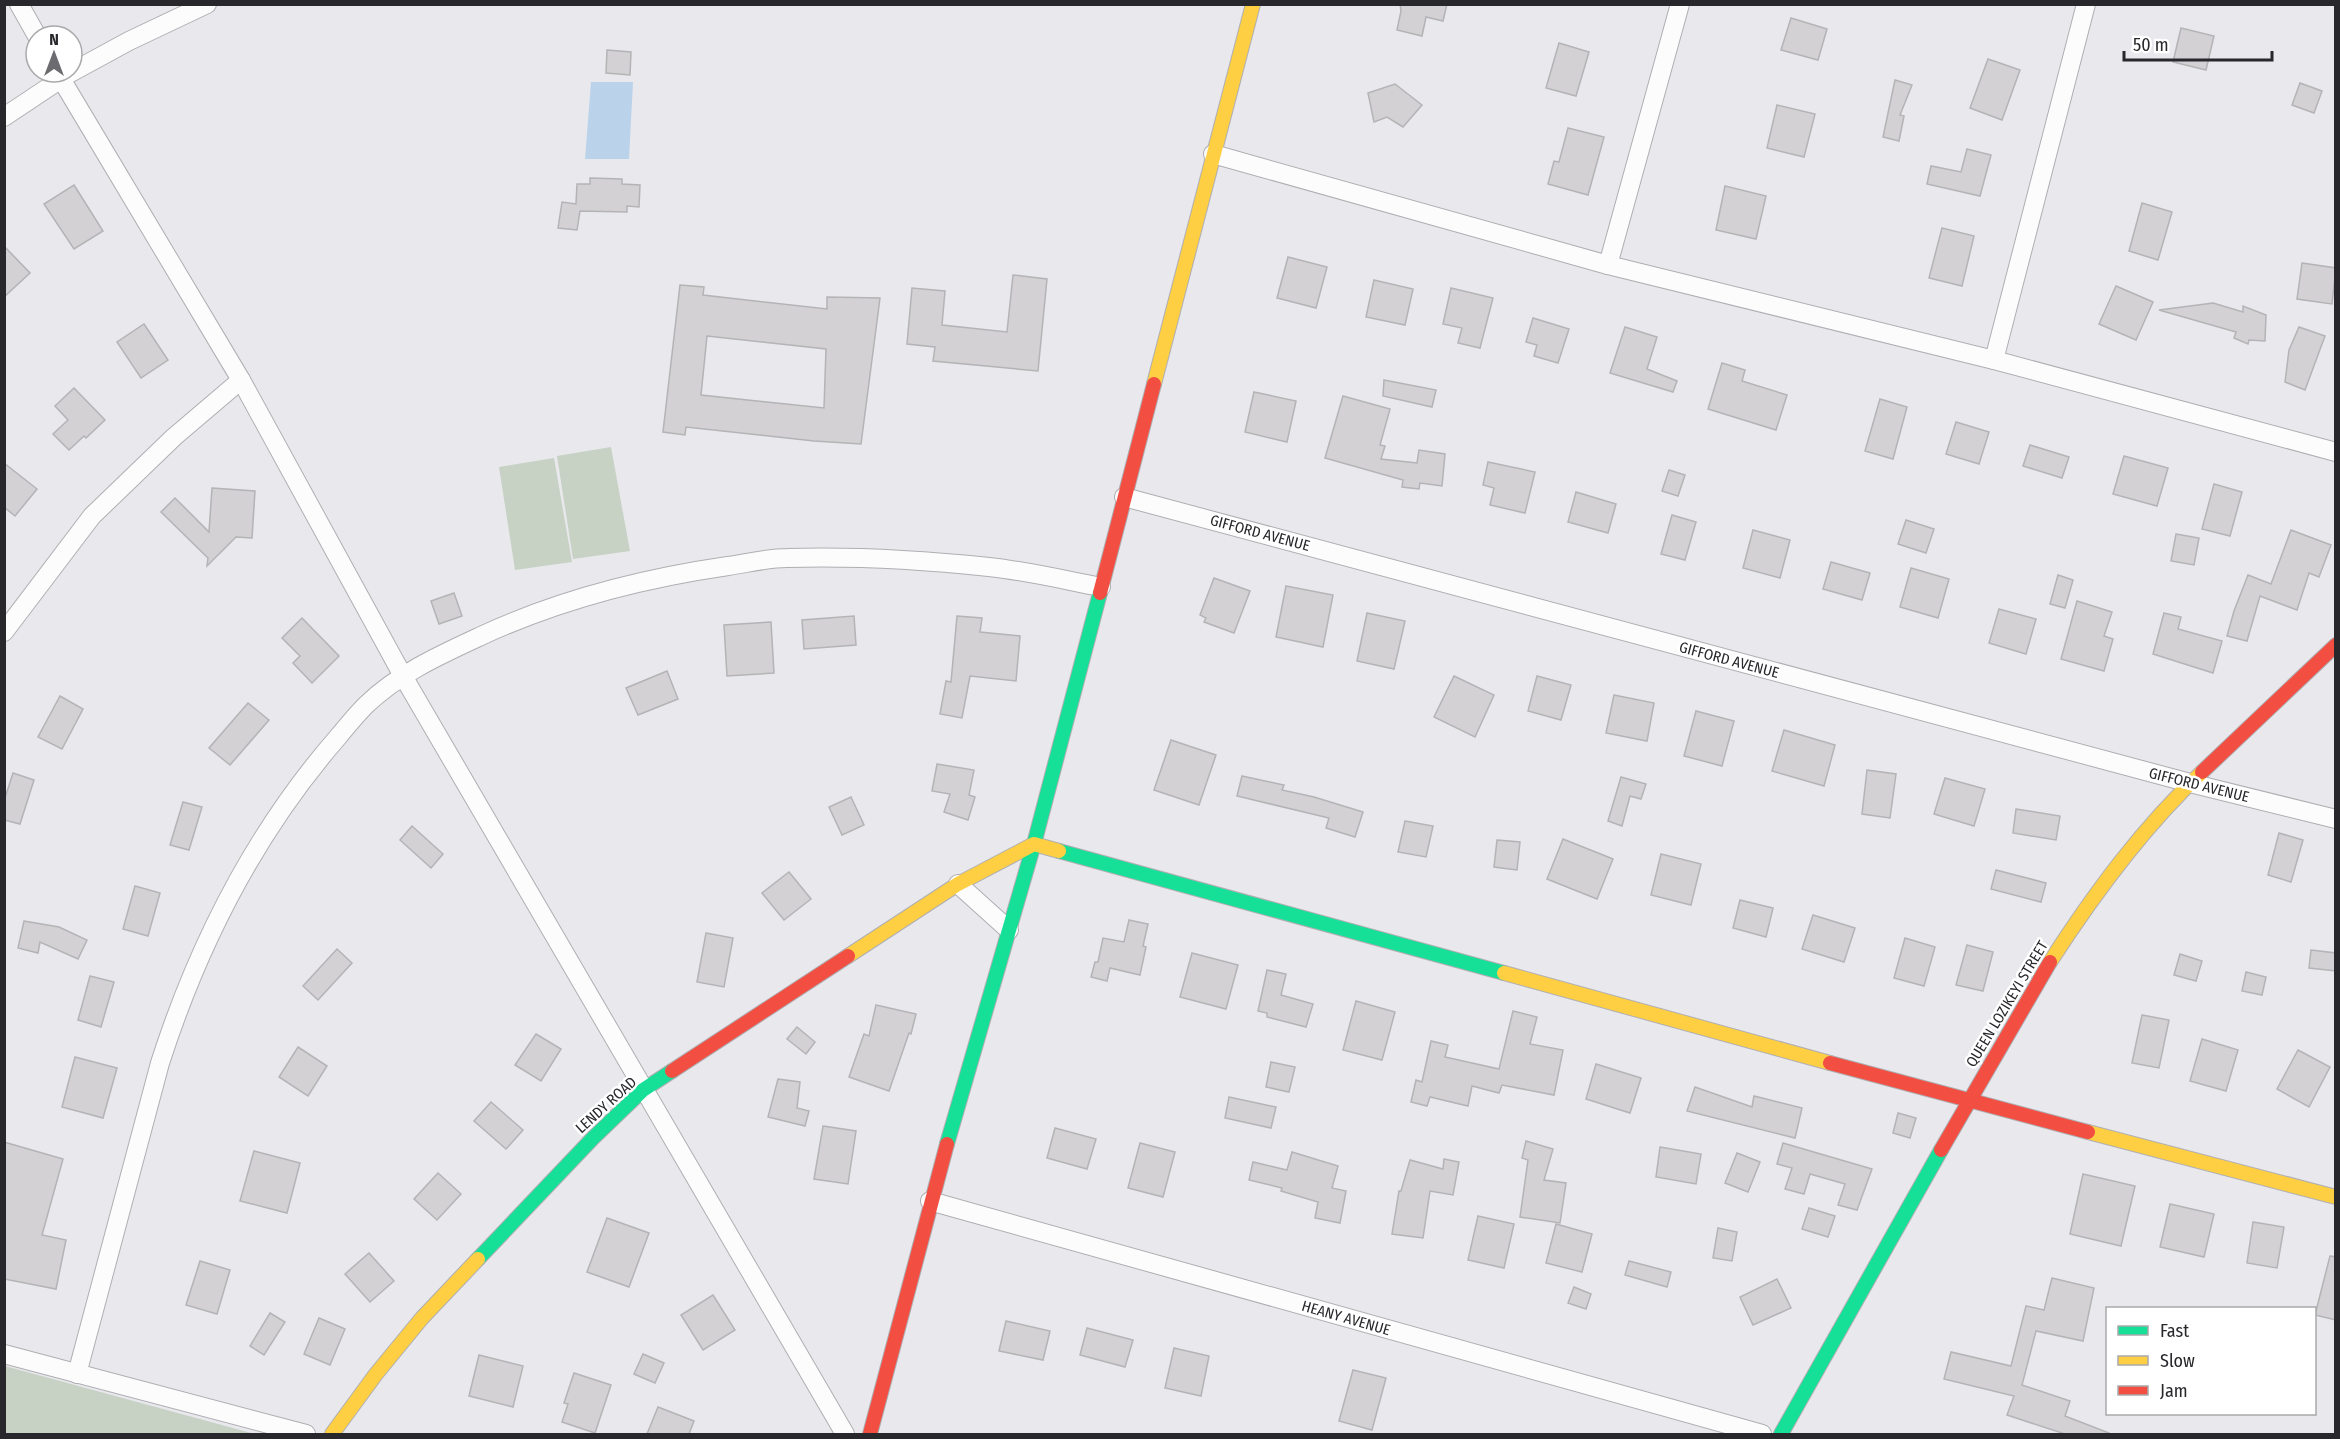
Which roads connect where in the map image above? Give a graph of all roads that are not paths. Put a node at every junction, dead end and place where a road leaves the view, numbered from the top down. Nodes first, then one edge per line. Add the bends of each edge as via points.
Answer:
1 (19, 4) edge
2 (207, 4) edge
3 (1253, 4) edge
4 (1680, 4) edge
5 (2086, 4) edge
6 (30, 24) edge
7 (84, 64) edge
8 (50, 84) edge
9 (71, 84) edge
10 (4, 117) edge
11 (1213, 154) junction
12 (1608, 265) junction
13 (1994, 360) junction
14 (241, 380) junction
15 (2336, 452) edge
16 (1124, 497) junction
17 (1101, 587) junction
18 (4, 632) edge
19 (2336, 645) edge
20 (403, 676) junction
21 (2190, 783) junction
22 (2336, 819) edge
23 (1034, 844) junction
24 (958, 884) junction
25 (1009, 930) junction
26 (644, 1090) junction
27 (1969, 1101) junction
28 (2336, 1197) edge
29 (930, 1201) junction
30 (4, 1354) edge
31 (77, 1374) junction
32 (306, 1434) edge
33 (332, 1434) edge
34 (844, 1434) edge
35 (870, 1434) edge
36 (1762, 1434) edge
37 (1781, 1434) edge

1 - 6 street
2 - 7 street
3 - 11 street
4 - 12 street
5 - 13 street
8 - 10 street
9 - 14 street
11 - 12 street
11 - 16 street
12 - 13 street
13 - 15 street
14 - 18 street via 174,437 92,516
14 - 20 street
16 - 17 street
16 - 21 street, GIFFORD AVENUE
17 - 20 street via 992,567 883,559 784,558 700,570 603,592 515,620
17 - 23 street
19 - 21 street, QUEEN LOZIKEYI STREET
20 - 26 street
20 - 31 street via 366,705 310,768 271,823 224,907 174,1019
21 - 22 street, GIFFORD AVENUE
21 - 27 street, QUEEN LOZIKEYI STREET via 2153,822 2076,921
23 - 24 street, LENDY ROAD
23 - 25 street
23 - 27 street
24 - 25 street
24 - 26 street, LENDY ROAD
25 - 29 street
26 - 33 street, LENDY ROAD via 592,1138 422,1318
26 - 34 street
27 - 28 street
27 - 37 street, QUEEN LOZIKEYI STREET
29 - 35 street
29 - 36 street, HEANY AVENUE
30 - 31 street
31 - 32 street

